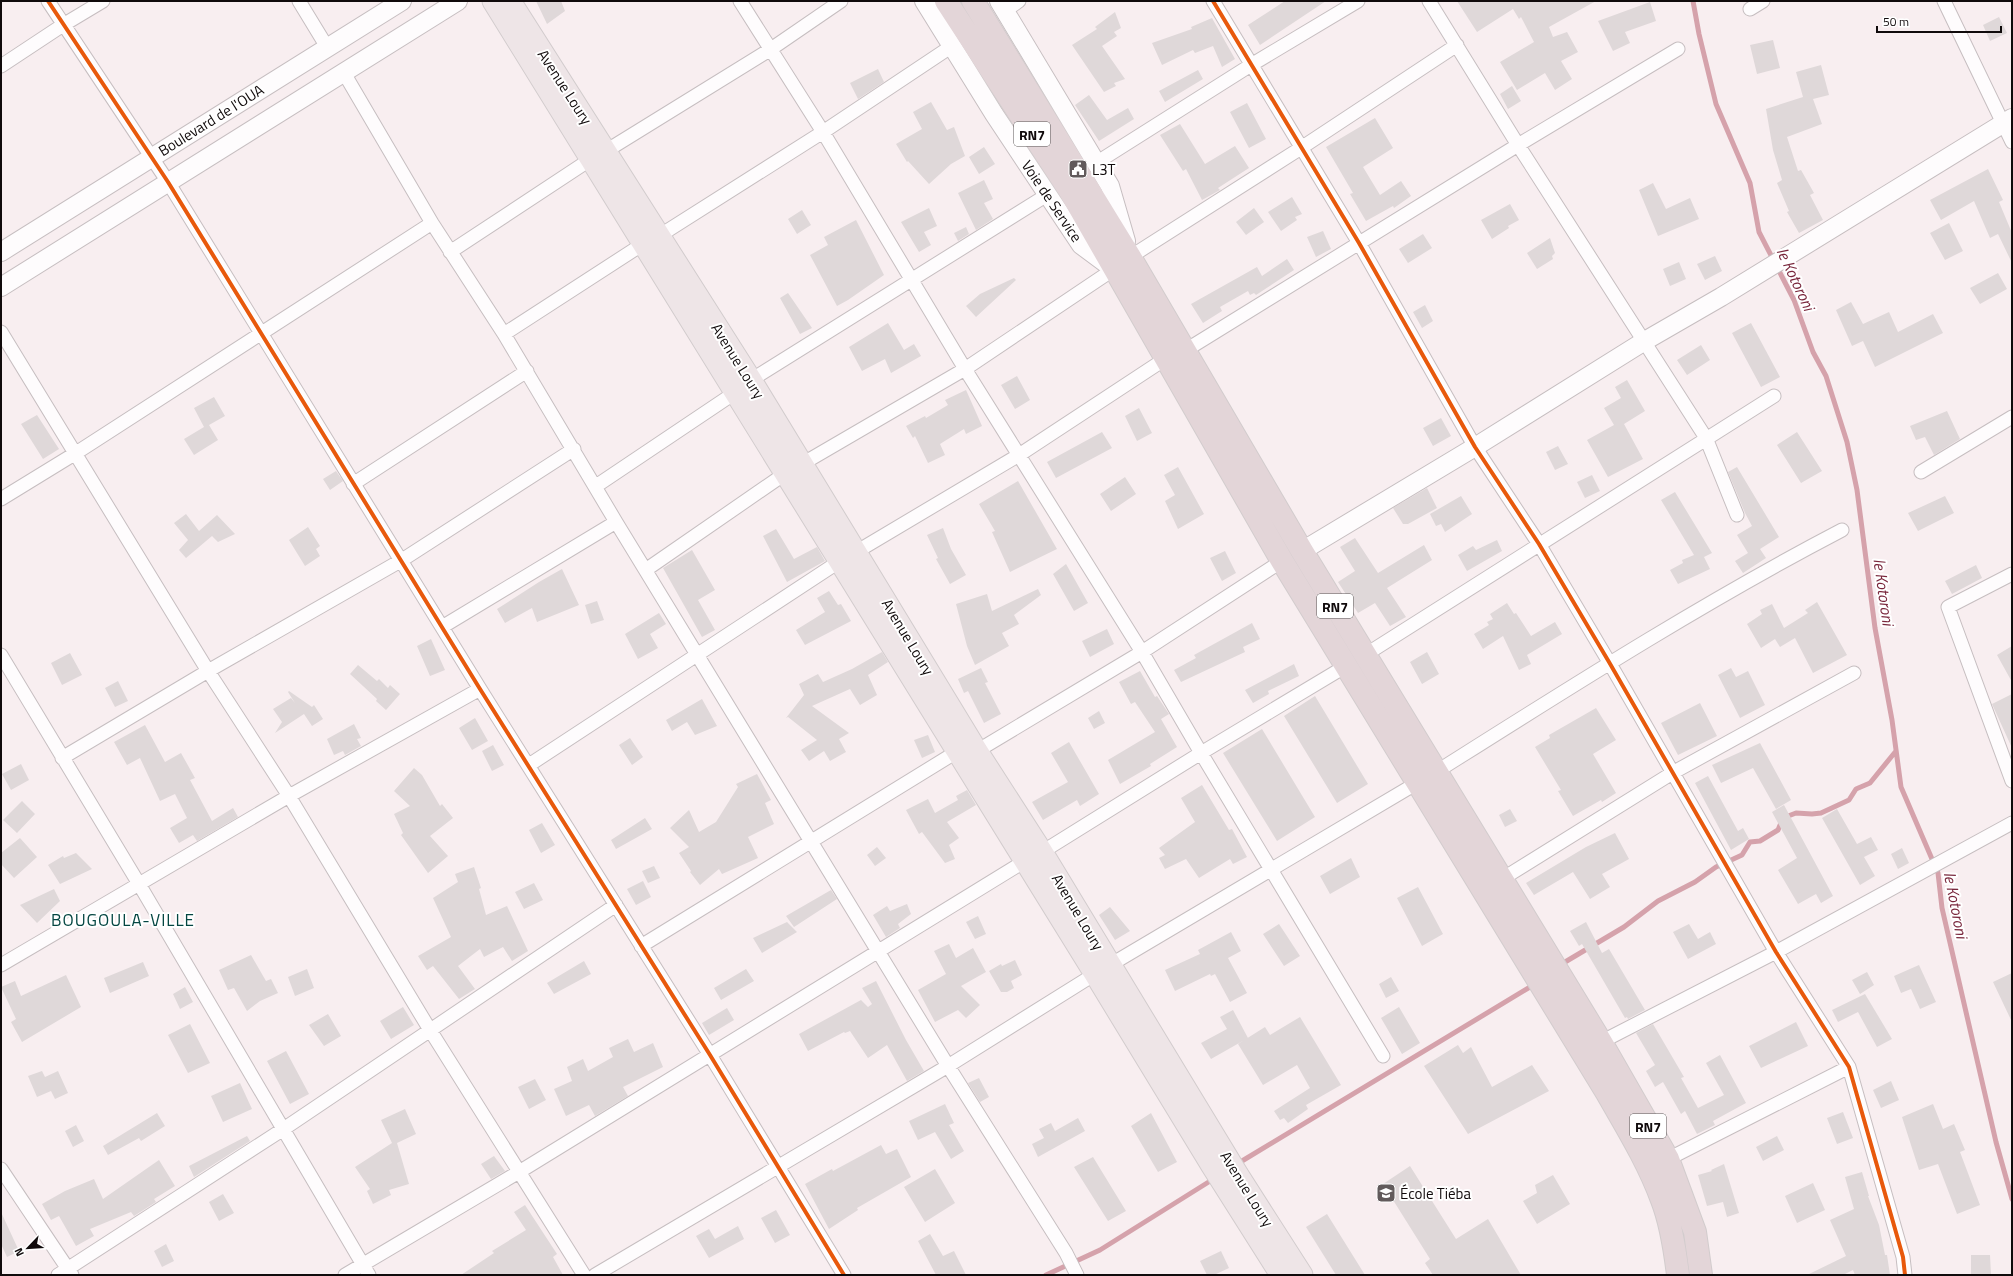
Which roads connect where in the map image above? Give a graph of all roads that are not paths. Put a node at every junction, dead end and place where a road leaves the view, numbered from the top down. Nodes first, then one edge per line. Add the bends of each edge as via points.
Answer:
1 (48, 1) edge
2 (103, 1) edge
3 (299, 1) edge
4 (402, 1) edge
5 (458, 1) edge
6 (493, 1) edge
7 (510, 1) edge
8 (740, 1) edge
9 (841, 1) edge
10 (924, 1) edge
11 (946, 1) edge
12 (973, 1) edge
13 (1213, 1) edge
14 (1358, 1) edge
15 (1429, 1) edge
16 (1763, 1) edge
17 (1944, 1) edge
18 (1008, 4) edge
19 (1750, 8) dead end
20 (63, 25) junction
21 (1457, 45) junction
22 (952, 46) junction
23 (327, 47) junction
24 (770, 49) junction
25 (1678, 49) dead end
26 (1251, 65) junction
27 (1, 66) edge
28 (344, 73) junction
29 (2008, 120) edge
30 (824, 132) junction
31 (2012, 142) edge
32 (1518, 145) junction
33 (1302, 148) junction
34 (599, 155) junction
35 (152, 157) junction
36 (1096, 163) junction
37 (168, 182) junction
38 (1047, 195) junction
39 (432, 223) junction
40 (651, 240) junction
41 (1359, 243) junction
42 (1, 252) edge
43 (450, 252) junction
44 (1122, 263) junction
45 (912, 279) junction
46 (1, 287) edge
47 (1, 332) edge
48 (261, 334) junction
49 (504, 334) junction
50 (1643, 342) junction
51 (1186, 350) junction
52 (1165, 360) junction
53 (965, 368) junction
54 (527, 372) junction
55 (743, 386) junction
56 (1774, 396) dead end
57 (2012, 417) edge
58 (1706, 438) junction
59 (1475, 446) junction
60 (574, 449) junction
61 (76, 454) junction
62 (1019, 455) junction
63 (794, 469) junction
64 (1921, 472) dead end
65 (353, 484) junction
66 (596, 486) junction
67 (1, 499) edge
68 (1737, 515) dead end
69 (616, 522) junction
70 (1842, 530) dead end
71 (1539, 544) junction
72 (1302, 551) junction
73 (848, 557) junction
74 (402, 560) junction
75 (1282, 561) junction
76 (647, 569) junction
77 (2012, 574) edge
78 (442, 627) junction
79 (1142, 652) junction
80 (697, 654) junction
81 (1, 655) edge
82 (1365, 655) junction
83 (1609, 662) junction
84 (1346, 666) junction
85 (208, 671) junction
86 (1854, 673) dead end
87 (480, 689) junction
88 (968, 751) junction
89 (1201, 753) junction
90 (62, 758) junction
91 (529, 765) junction
92 (1436, 772) junction
93 (1674, 772) junction
94 (2012, 781) edge
95 (1417, 783) junction
96 (289, 796) junction
97 (2012, 823) edge
98 (811, 842) junction
99 (1034, 856) junction
100 (1270, 869) junction
101 (1502, 879) junction
102 (139, 884) junction
103 (616, 905) junction
104 (640, 946) junction
105 (879, 951) junction
106 (1776, 952) junction
107 (1, 965) edge
108 (1103, 970) junction
109 (430, 1030) junction
110 (1601, 1042) junction
111 (710, 1055) junction
112 (1383, 1056) dead end
113 (948, 1066) junction
114 (1849, 1067) junction
115 (282, 1130) junction
116 (1668, 1159) junction
117 (777, 1166) junction
118 (1, 1169) edge
119 (1225, 1170) junction
120 (519, 1172) junction
121 (366, 1269) edge
122 (66, 1273) edge
123 (345, 1275) edge
124 (584, 1275) edge
125 (595, 1275) edge
126 (844, 1275) edge
127 (1077, 1275) edge
128 (1281, 1275) edge
129 (1302, 1275) edge
130 (1678, 1275) edge
131 (1701, 1275) edge
132 (1905, 1275) edge

1 - 20 street
2 - 20 street
3 - 23 street
4 - 23 main road, Boulevard de l'OUA
5 - 28 main road
6 - 34 main road, Avenue Loury
7 - 34 main road, Avenue Loury
8 - 24 street
9 - 24 street
10 - 22 main road, Voie de Service
11 - 44 highway, RN7 via 1070,191
12 - 44 highway, RN7
13 - 26 street
14 - 26 street
15 - 21 street
16 - 19 street
17 - 29 street
18 - 36 main road
20 - 27 street
20 - 35 street
21 - 32 street
21 - 33 street
22 - 30 street
22 - 38 main road, Voie de Service
23 - 35 main road, Boulevard de l'OUA
24 - 30 street
24 - 34 street
25 - 32 street
26 - 33 street
26 - 36 street
28 - 37 main road
28 - 39 street
29 - 31 street
29 - 50 main road via 1721,297
30 - 40 street
30 - 45 street
32 - 41 street
32 - 50 street
33 - 41 street
33 - 44 street
34 - 40 main road, Avenue Loury
34 - 43 street
35 - 37 street
35 - 42 main road, Boulevard de l'OUA
36 - 44 main road via 1110,186
37 - 46 main road
37 - 48 street
38 - 44 main road, Voie de Service via 1081,245
38 - 45 street
39 - 43 street
39 - 48 street
40 - 49 street
40 - 55 main road, Avenue Loury
41 - 51 street
41 - 59 street
43 - 49 street
44 - 51 highway, RN7
44 - 52 highway, RN7
44 - 53 street
45 - 53 street
45 - 55 street
47 - 61 street
48 - 61 street
48 - 65 street
49 - 54 street
50 - 58 street
50 - 59 main road
51 - 72 highway, RN7
52 - 62 street
52 - 75 highway, RN7
53 - 62 street
53 - 63 street
54 - 60 street
54 - 65 street
55 - 63 main road, Avenue Loury
55 - 66 street
56 - 58 street
57 - 64 street
58 - 68 street
58 - 71 street
59 - 71 street
59 - 72 main road
60 - 66 street
60 - 74 street
61 - 67 street
61 - 85 street
62 - 73 street
62 - 79 street
63 - 73 main road, Avenue Loury
63 - 76 street
65 - 74 street
66 - 69 street
69 - 76 street
69 - 78 street
70 - 83 street via 1775,565
71 - 82 street
71 - 83 street
72 - 82 highway, RN7
73 - 80 street
73 - 88 main road, Avenue Loury
74 - 78 street
74 - 85 street
75 - 79 street
75 - 84 highway, RN7
76 - 80 street
77 - 94 street via 1948,607
78 - 87 street
79 - 88 street
79 - 89 street
80 - 91 street
80 - 98 street
81 - 90 street
82 - 92 highway, RN7
83 - 92 street
83 - 93 street
84 - 89 street
84 - 95 highway, RN7
85 - 90 street
85 - 96 street
86 - 93 street
87 - 91 street
87 - 96 street
88 - 98 street
88 - 99 main road, Avenue Loury
89 - 99 street
89 - 100 street
90 - 102 street
91 - 103 street
92 - 101 highway, RN7
93 - 101 street
93 - 106 street
95 - 100 street
95 - 130 highway, RN7 via 1607,1093 1642,1155 1663,1200
96 - 102 street
96 - 109 street
97 - 106 street
98 - 104 street
98 - 105 street
99 - 105 street
99 - 108 main road, Avenue Loury
100 - 108 street
100 - 112 street
101 - 110 highway, RN7
102 - 107 street
102 - 115 street
103 - 104 street
103 - 109 street
104 - 111 street
105 - 111 street
105 - 113 street
106 - 110 street
106 - 114 street
108 - 113 street
108 - 119 main road, Avenue Loury
109 - 115 street
109 - 120 street
110 - 116 highway, RN7
111 - 117 street
111 - 120 street
113 - 117 street
113 - 127 street via 1066,1253
114 - 116 street
114 - 132 street via 1903,1257
115 - 121 street
115 - 122 street
116 - 131 highway, RN7 via 1695,1232
117 - 125 street
117 - 126 street
118 - 122 street
119 - 128 main road, Avenue Loury
119 - 129 main road, Avenue Loury
120 - 121 street
120 - 124 street
121 - 123 street

